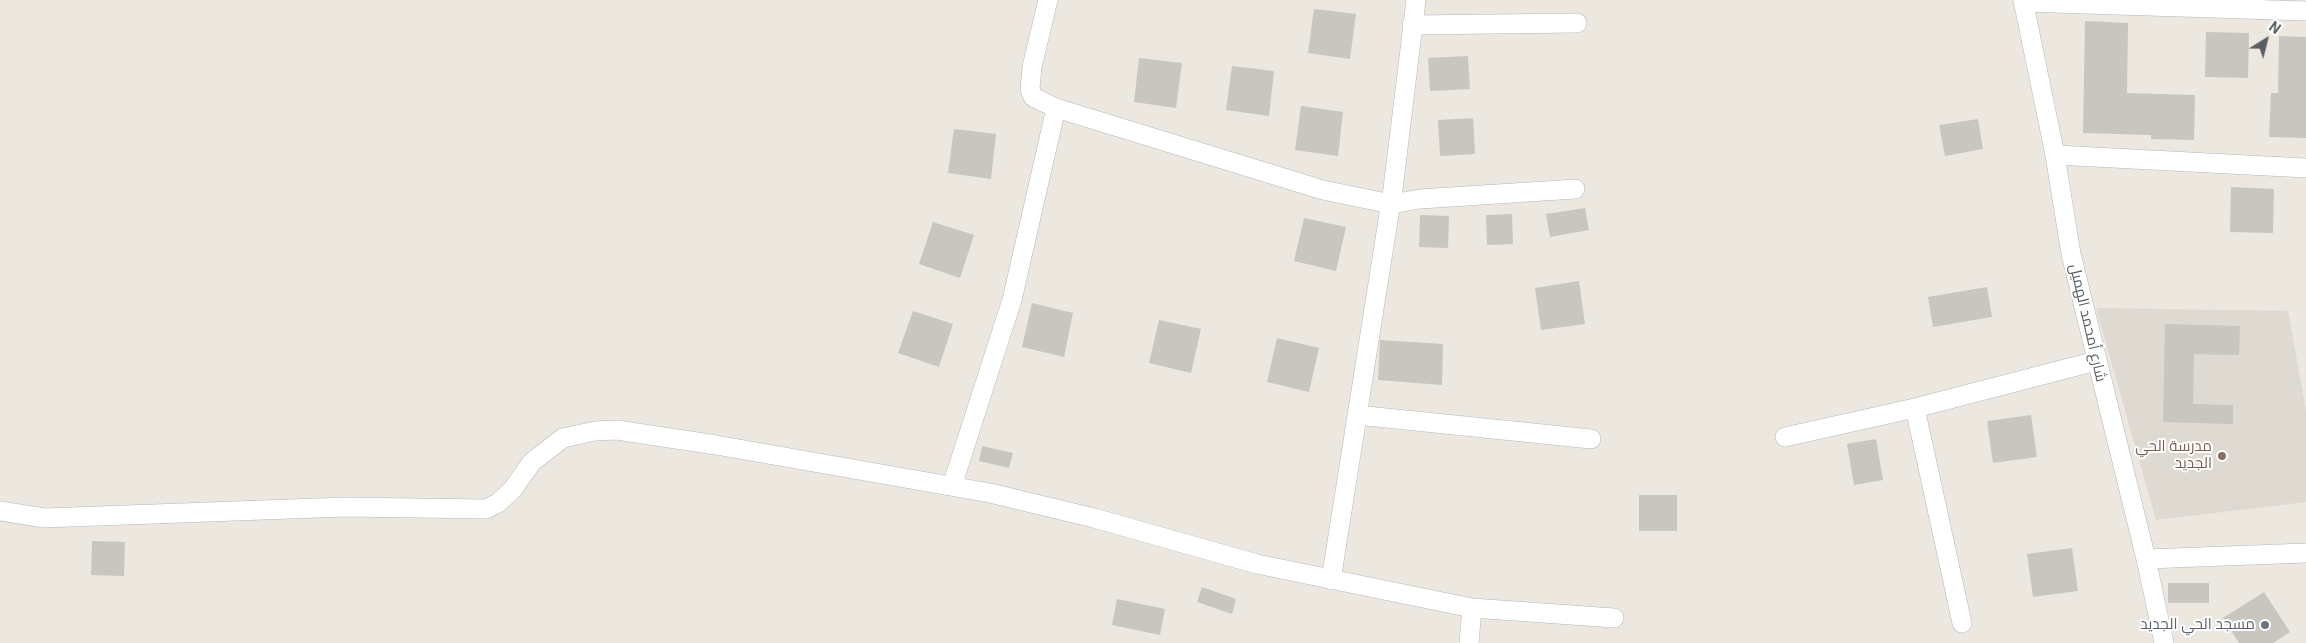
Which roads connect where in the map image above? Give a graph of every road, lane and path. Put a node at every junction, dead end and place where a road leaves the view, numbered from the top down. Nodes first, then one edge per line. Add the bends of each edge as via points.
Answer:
1 (1048, 0) edge
2 (1416, 0) edge
3 (2023, 1) edge
4 (2306, 11) edge
5 (1577, 23) dead end
6 (1412, 25) junction
7 (1056, 108) junction
8 (2055, 155) junction
9 (2306, 168) edge
10 (1575, 190) dead end
11 (1390, 204) junction
12 (2096, 361) junction
13 (1915, 408) junction
14 (1357, 415) junction
15 (1785, 437) dead end
16 (1591, 439) dead end
17 (952, 486) junction
18 (0, 511) edge
19 (2306, 553) edge
20 (2146, 559) junction
21 (1331, 580) junction
22 (1472, 608) junction
23 (1614, 618) dead end
24 (1962, 623) dead end
25 (1469, 643) edge
26 (2164, 643) edge

1 - 7 street via 1030,89 1036,99
2 - 6 street
3 - 4 street
3 - 8 street, شارع أمحمد الهميل
5 - 6 street
6 - 11 street
7 - 11 street via 1322,190
7 - 17 street via 1012,300
8 - 9 street
8 - 12 street, شارع أمحمد الهميل via 2071,254
10 - 11 street via 1420,199
11 - 14 street
12 - 13 street
12 - 20 street, شارع أمحمد الهميل
13 - 15 street
13 - 24 street
14 - 16 street
14 - 21 street
17 - 18 street via 716,445 617,430 595,430 563,438 548,448 532,462 512,490 486,509 345,507 44,518
17 - 21 street via 1094,518 1258,564
19 - 20 street
20 - 26 street, شارع أمحمد الهميل
21 - 22 street
22 - 23 street
22 - 25 street

